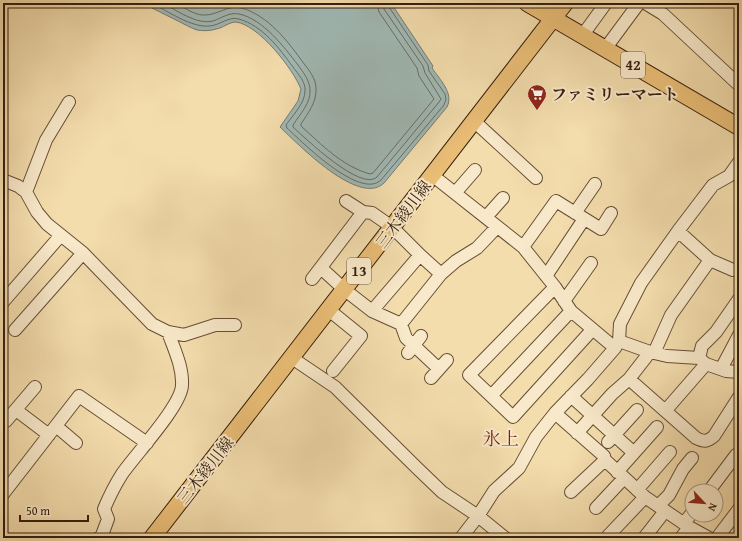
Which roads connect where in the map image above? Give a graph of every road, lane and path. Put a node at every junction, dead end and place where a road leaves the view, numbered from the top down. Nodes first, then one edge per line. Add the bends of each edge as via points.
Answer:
1 (527, 3) edge
2 (565, 3) edge
3 (606, 3) edge
4 (639, 3) edge
5 (645, 3) edge
6 (553, 19) junction
7 (582, 36) junction
8 (605, 49) junction
9 (739, 85) edge
10 (69, 102) dead end
11 (474, 121) junction
12 (739, 127) edge
13 (739, 162) edge
14 (475, 170) dead end
15 (432, 175) junction
16 (536, 178) dead end
17 (3, 180) edge
18 (595, 184) dead end
19 (26, 192) junction
20 (455, 193) junction
21 (503, 198) dead end
22 (346, 201) dead end
23 (363, 212) junction
24 (611, 213) dead end
25 (580, 216) junction
26 (486, 218) junction
27 (392, 227) junction
28 (497, 227) junction
29 (678, 231) junction
30 (61, 235) junction
31 (523, 247) junction
32 (83, 253) junction
33 (420, 255) junction
34 (710, 260) junction
35 (591, 263) dead end
36 (321, 268) junction
37 (733, 270) dead end
38 (441, 274) junction
39 (546, 276) junction
40 (312, 279) dead end
41 (554, 287) junction
42 (345, 290) junction
43 (739, 299) edge
44 (3, 302) edge
45 (567, 306) junction
46 (329, 310) junction
47 (372, 311) junction
48 (401, 324) junction
49 (235, 325) dead end
50 (15, 330) dead end
51 (592, 330) junction
52 (168, 332) junction
53 (739, 335) edge
54 (617, 345) junction
55 (652, 353) junction
56 (292, 358) junction
57 (703, 361) junction
58 (439, 369) dead end
59 (721, 369) junction
60 (333, 371) dead end
61 (739, 372) edge
62 (629, 379) junction
63 (35, 387) dead end
64 (491, 396) junction
65 (571, 396) junction
66 (739, 398) edge
67 (16, 410) junction
68 (637, 410) dead end
69 (666, 410) junction
70 (554, 413) junction
71 (591, 415) junction
72 (6, 421) dead end
73 (657, 427) dead end
74 (52, 430) junction
75 (577, 432) junction
76 (611, 439) junction
77 (76, 443) dead end
78 (147, 443) junction
79 (670, 452) dead end
80 (634, 453) junction
81 (736, 455) dead end
82 (692, 458) dead end
83 (605, 460) junction
84 (621, 475) junction
85 (715, 483) edge
86 (572, 492) dead end
87 (3, 494) edge
88 (641, 494) junction
89 (596, 508) dead end
90 (661, 508) junction
91 (739, 509) edge
92 (478, 516) junction
93 (687, 525) junction
94 (608, 536) dead end
95 (99, 538) edge
96 (152, 538) edge
97 (462, 538) edge
98 (505, 538) edge
99 (644, 538) edge
100 (681, 538) edge
101 (709, 538) edge
102 (718, 538) edge

1 - 6 main road, 42
2 - 6 main road, 三木綾川線 / 13
3 - 7 street
4 - 8 street
5 - 9 street via 663,14
6 - 7 main road, 42
6 - 11 main road, 三木綾川線 / 13
7 - 8 main road, 42
8 - 12 main road, 42
10 - 19 street via 46,140
11 - 15 main road, 三木綾川線 / 13
11 - 16 street
13 - 29 street via 729,176 714,185
14 - 20 street
15 - 20 street
15 - 27 main road, 三木綾川線 / 13
17 - 19 street
18 - 25 street
19 - 30 street via 37,212
20 - 26 street
21 - 26 street
22 - 23 street
23 - 27 street via 372,213
23 - 36 street
24 - 25 street via 601,229
25 - 31 street via 556,201
25 - 39 street
26 - 28 street
27 - 33 street
27 - 42 main road, 三木綾川線 / 13
28 - 31 street
28 - 38 street via 477,248
29 - 34 street
29 - 54 street via 641,283 620,324
30 - 32 street
30 - 44 street
31 - 39 street
32 - 50 street
32 - 52 street via 152,324
33 - 38 street
33 - 47 street
34 - 37 street
34 - 55 street via 671,315
35 - 45 street
36 - 40 street
36 - 42 street
38 - 48 street
39 - 41 street
41 - 45 street
41 - 64 street via 469,375
42 - 46 main road, 三木綾川線 / 13
42 - 47 street
43 - 57 street via 716,332 702,346
45 - 51 street
45 - 64 street
46 - 56 main road, 三木綾川線 / 13
46 - 60 street via 361,336
47 - 48 street
48 - 58 street via 406,338
49 - 52 street via 214,325 184,336
51 - 54 street
51 - 64 street via 513,416
52 - 78 street via 182,371 183,387 176,403
53 - 59 street
54 - 55 street
54 - 65 street
55 - 57 street
55 - 62 street
56 - 92 street via 335,387 442,492
56 - 96 main road, 三木綾川線 / 13
57 - 59 street
57 - 69 street
59 - 61 street
62 - 69 street
62 - 71 street
63 - 67 street
65 - 70 street
65 - 71 street
66 - 69 street via 709,441 696,438
67 - 72 street
67 - 74 street
68 - 76 street
70 - 75 street
70 - 92 street via 536,437 519,468 494,491
71 - 75 street
71 - 76 street
73 - 80 street
74 - 77 street
74 - 78 street via 79,396
74 - 87 street
75 - 83 street via 604,456
76 - 80 street
78 - 95 street via 111,493 104,509 108,518
79 - 88 street
80 - 84 street
81 - 85 street
82 - 90 street
83 - 84 street
83 - 86 street
84 - 88 street
84 - 89 street
88 - 90 street
88 - 94 street
90 - 93 street
90 - 99 street
91 - 102 street
92 - 97 street
92 - 98 street
93 - 100 street
93 - 101 street

